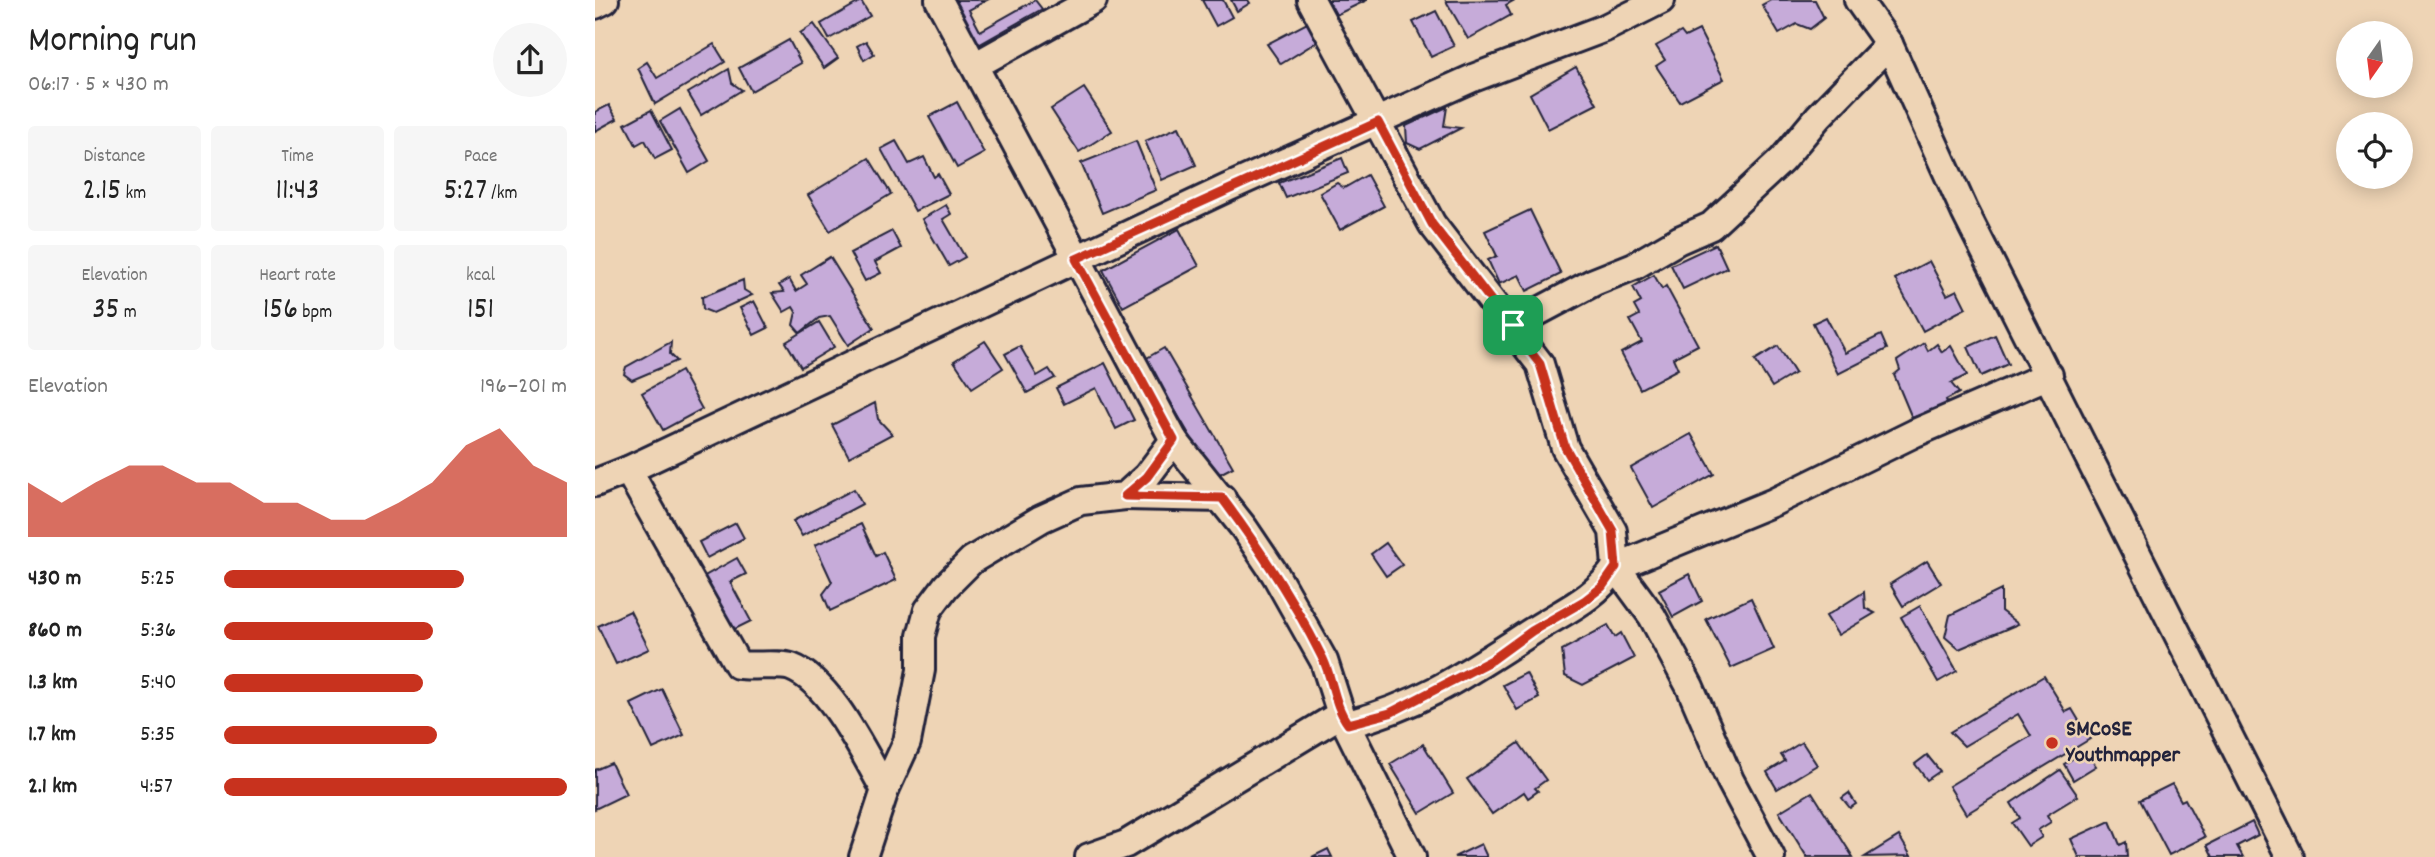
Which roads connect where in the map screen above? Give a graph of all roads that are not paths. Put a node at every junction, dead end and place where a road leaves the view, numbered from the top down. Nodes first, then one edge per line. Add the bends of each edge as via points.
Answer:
1 (605, 0) edge
2 (939, 0) edge
3 (1093, 0) edge
4 (1311, 0) edge
5 (1661, 0) edge
6 (1858, 0) edge
7 (595, 5) edge
8 (1889, 44) junction
9 (977, 65) junction
10 (1378, 122) junction
11 (1076, 259) junction
12 (1513, 325) junction
13 (2049, 375) junction
14 (1174, 440) junction
15 (628, 470) junction
16 (595, 483) edge
17 (1125, 496) junction
18 (1222, 498) junction
19 (1616, 567) junction
20 (1345, 719) junction
21 (885, 790) junction
22 (1128, 851) edge
23 (863, 857) edge
24 (1089, 857) edge
25 (1412, 857) edge
26 (1771, 857) edge
27 (2290, 857) edge

1 - 7 street
2 - 9 street
3 - 9 street
4 - 10 street
5 - 10 street via 1605,28 1473,78
6 - 8 street
8 - 12 street via 1782,160 1711,226
8 - 13 street via 1965,212
9 - 11 street
10 - 11 street
10 - 12 street via 1432,224
11 - 14 street
11 - 15 street
12 - 19 street via 1540,364 1565,447 1613,531
13 - 19 street via 1915,433 1774,502
13 - 27 street
14 - 17 street via 1147,477
14 - 18 street
15 - 16 street
15 - 21 street via 738,665 790,666 811,680 842,716
17 - 18 street
17 - 21 street via 1081,501 1041,519 972,560 946,586 928,610 907,742
18 - 20 street via 1275,574 1318,650
19 - 20 street via 1602,587 1584,601 1492,660 1390,713
19 - 26 street via 1652,616 1690,687 1730,780
20 - 22 street
20 - 25 street
21 - 23 street
22 - 24 street

